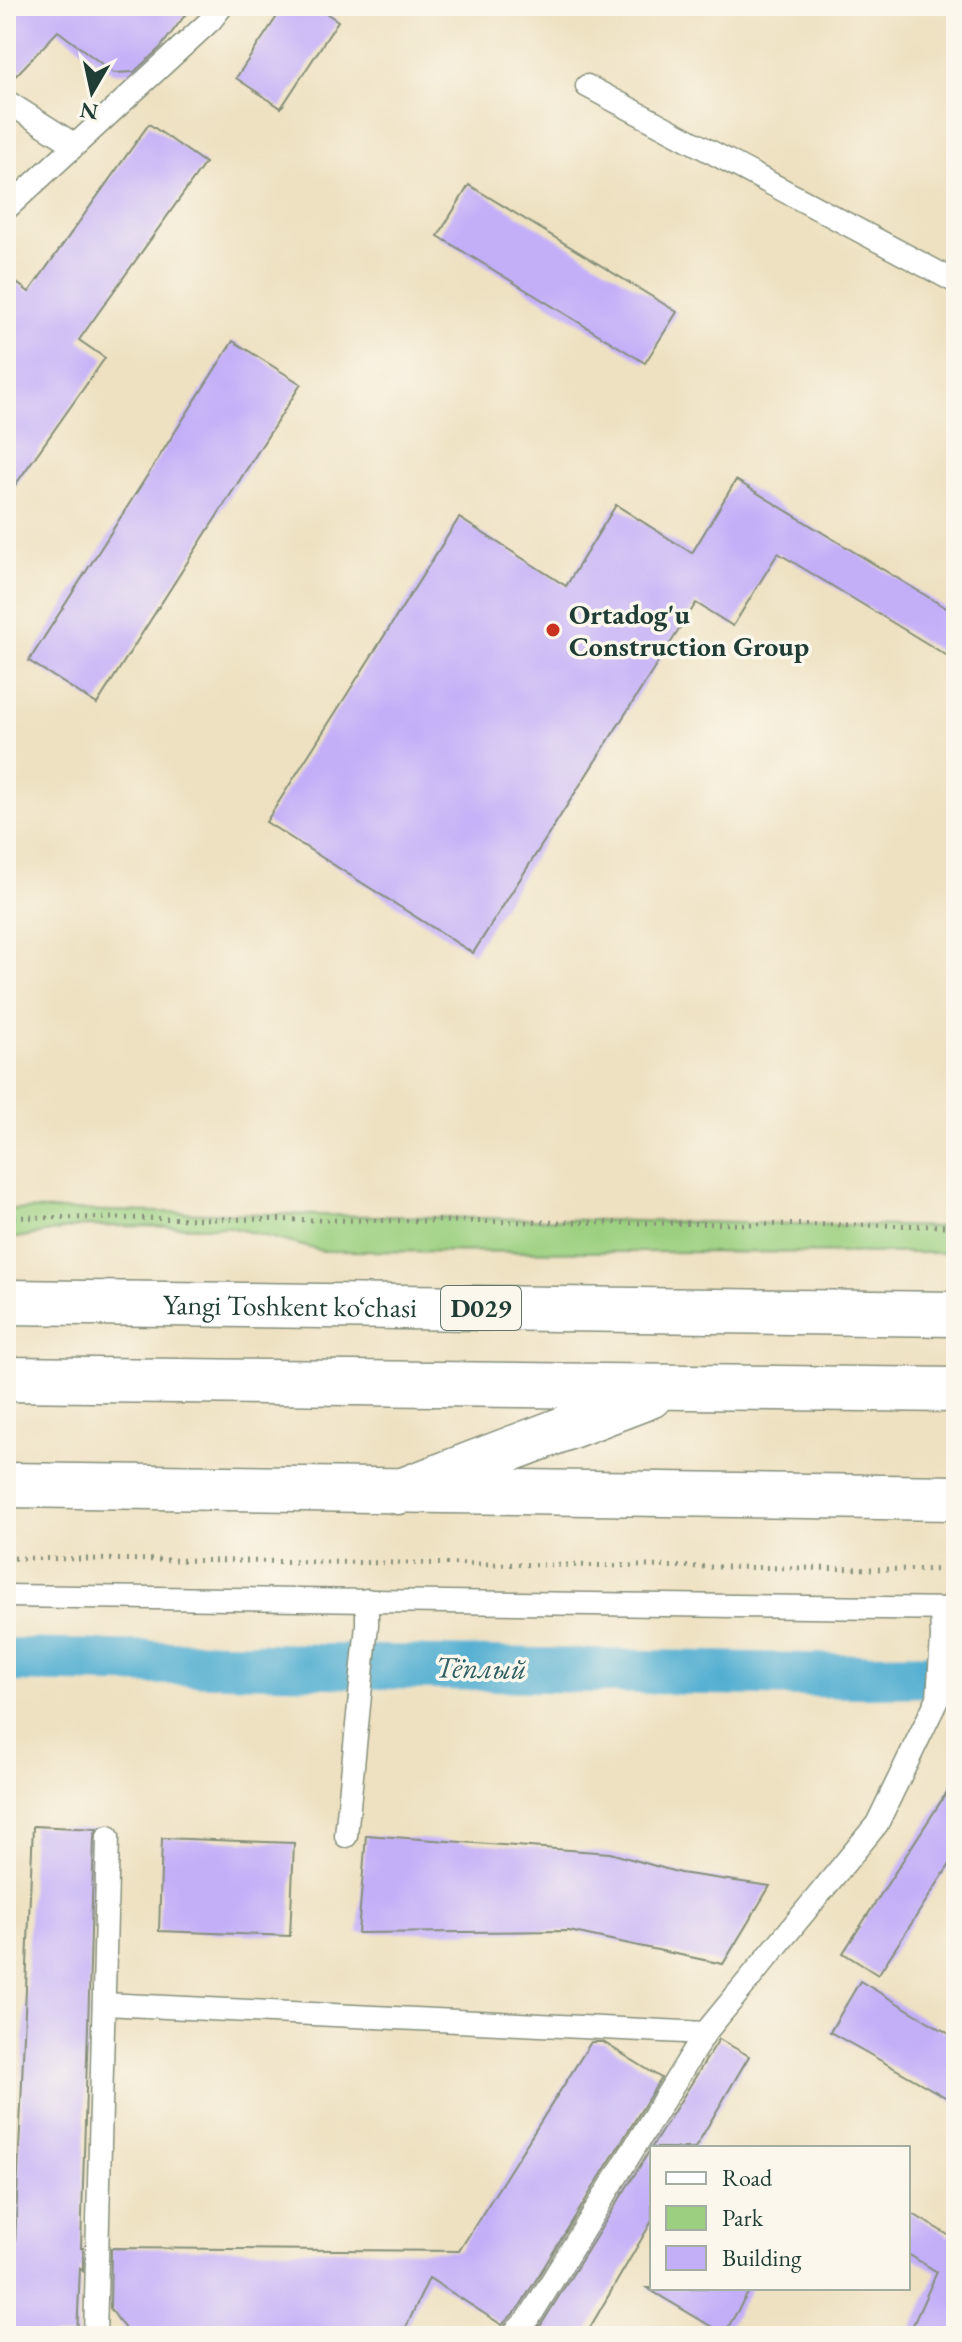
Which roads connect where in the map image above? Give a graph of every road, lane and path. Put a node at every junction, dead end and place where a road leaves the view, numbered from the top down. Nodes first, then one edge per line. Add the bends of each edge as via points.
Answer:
1 (222, 6) edge
2 (587, 86) dead end
3 (6, 101) edge
4 (75, 145) junction
5 (6, 209) edge
6 (956, 282) edge
7 (6, 1217) edge
8 (956, 1226) edge
9 (6, 1302) edge
10 (956, 1314) edge
11 (6, 1379) edge
12 (672, 1387) junction
13 (956, 1390) edge
14 (6, 1485) edge
15 (398, 1492) junction
16 (956, 1498) edge
17 (6, 1558) edge
18 (956, 1570) edge
19 (6, 1596) edge
20 (367, 1600) junction
21 (949, 1609) edge
22 (346, 1836) dead end
23 (108, 1837) dead end
24 (104, 2004) junction
25 (705, 2033) junction
26 (95, 2336) edge
27 (511, 2336) edge

1 - 4 lane
2 - 6 lane
3 - 4 lane
4 - 5 lane
7 - 8 path
9 - 10 main road, Yangi Toshkent ko‘chasi / D029
11 - 12 main road
12 - 13 main road
12 - 15 main road
14 - 15 main road
15 - 16 main road
17 - 18 path
19 - 20 lane
20 - 21 lane
20 - 22 lane
21 - 25 lane via 938,1698 877,1824
23 - 24 lane
24 - 25 lane
24 - 26 lane
25 - 27 lane via 529,2318

